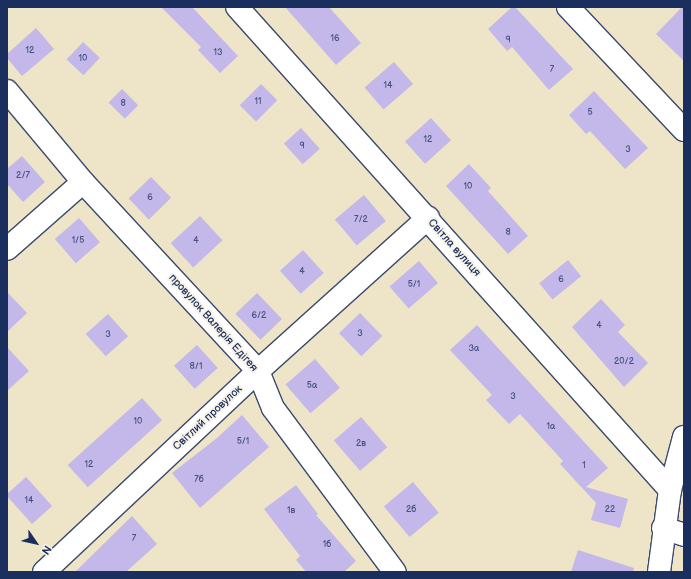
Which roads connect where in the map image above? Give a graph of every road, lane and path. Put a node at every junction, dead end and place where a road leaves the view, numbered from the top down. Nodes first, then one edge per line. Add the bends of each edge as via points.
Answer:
1 (237, 7) edge
2 (568, 7) edge
3 (7, 91) edge
4 (684, 130) edge
5 (83, 182) junction
6 (428, 218) junction
7 (7, 249) edge
8 (258, 370) junction
9 (684, 437) edge
10 (670, 490) junction
11 (663, 528) junction
12 (684, 535) edge
13 (44, 572) edge
14 (395, 572) edge
15 (659, 572) edge

1 - 6 street, Світла вулиця
2 - 4 street
3 - 5 street, провулок Валерія Едігея
5 - 7 street
5 - 8 street, провулок Валерія Едігея
6 - 8 street, Світлий провулок
6 - 10 street, Світла вулиця
8 - 13 street, Світлий провулок
8 - 14 street, провулок Валерія Едігея via 273,408
9 - 10 street
10 - 11 street
11 - 12 street
11 - 15 street

